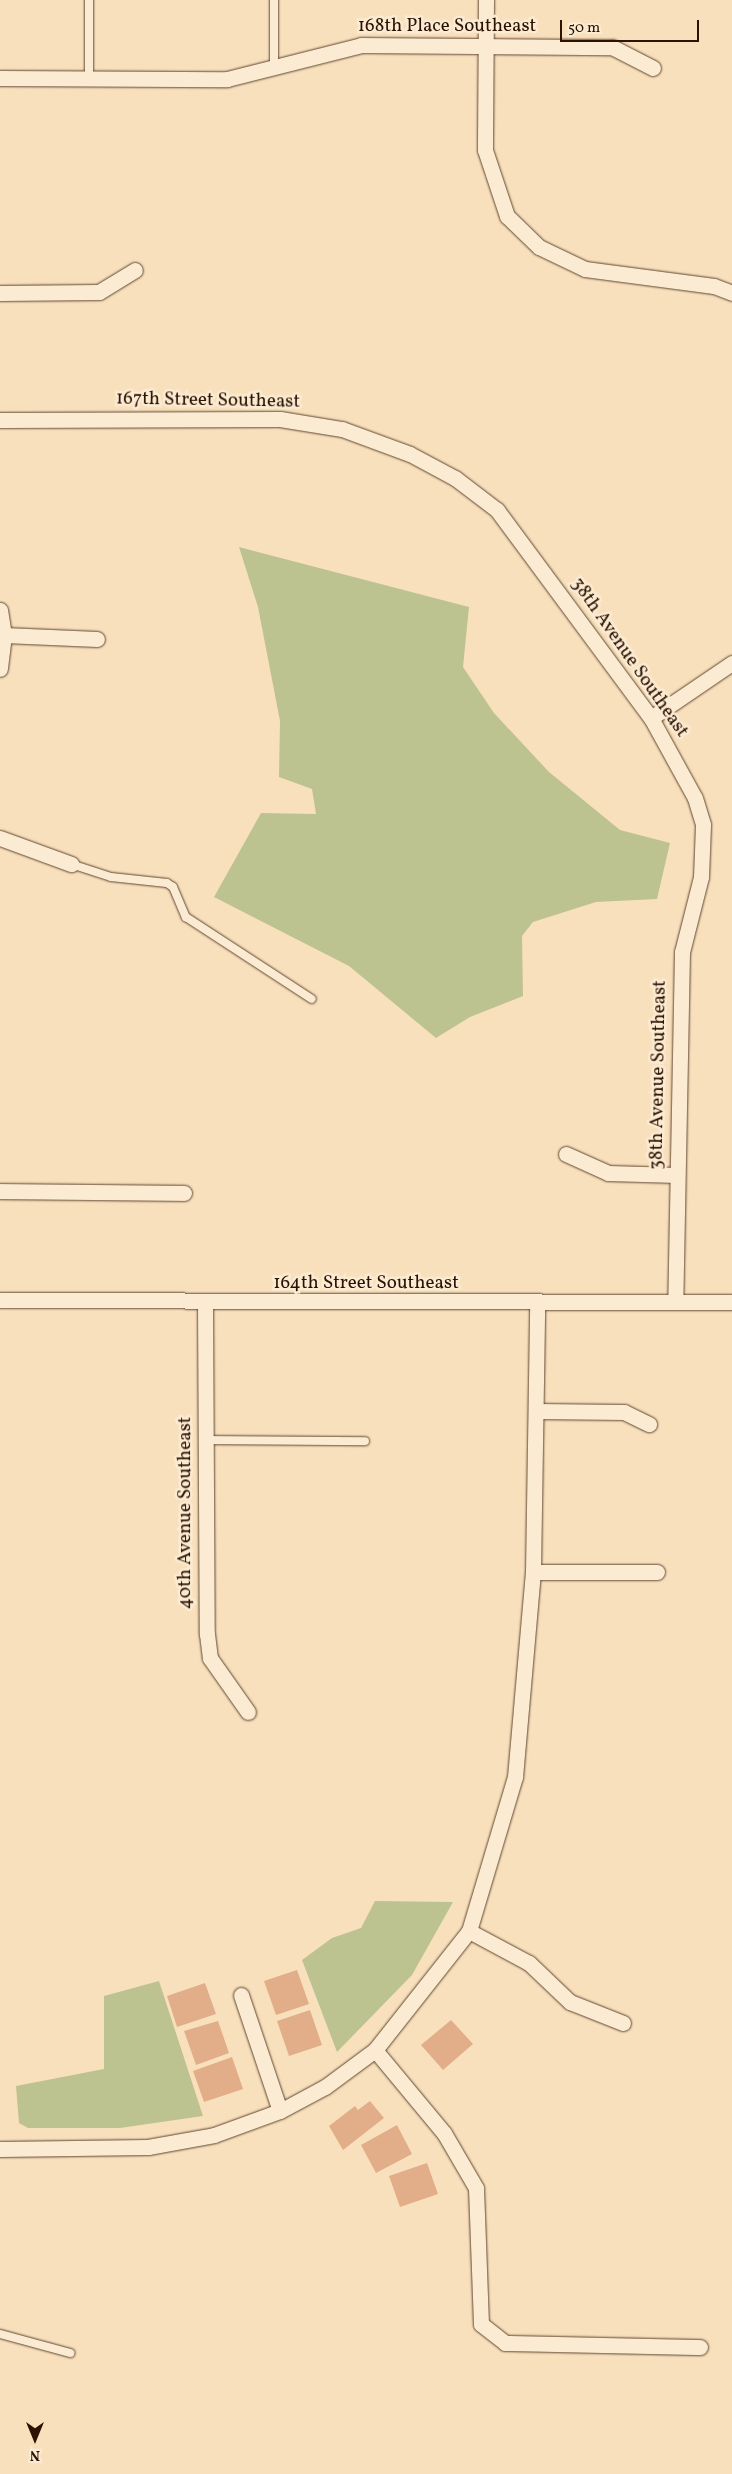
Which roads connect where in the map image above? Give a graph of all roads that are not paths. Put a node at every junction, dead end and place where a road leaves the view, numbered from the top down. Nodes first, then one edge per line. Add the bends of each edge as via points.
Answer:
1 (89, 0) edge
2 (274, 0) edge
3 (486, 0) edge
4 (487, 46) junction
5 (274, 67) junction
6 (653, 68) dead end
7 (0, 78) edge
8 (89, 80) junction
9 (135, 270) dead end
10 (0, 292) edge
11 (732, 293) edge
12 (0, 420) edge
13 (410, 454) joint
14 (0, 610) edge
15 (4, 635) junction
16 (97, 639) dead end
17 (732, 663) edge
18 (0, 669) edge
19 (651, 718) junction
20 (0, 838) edge
21 (71, 864) joint
22 (312, 999) dead end
23 (566, 1154) dead end
24 (677, 1175) junction
25 (0, 1191) edge
26 (184, 1192) dead end
27 (0, 1300) edge
28 (205, 1302) junction
29 (675, 1302) junction
30 (732, 1302) edge
31 (537, 1305) junction
32 (536, 1411) junction
33 (649, 1424) dead end
34 (206, 1440) junction
35 (364, 1442) dead end
36 (533, 1572) junction
37 (656, 1572) dead end
38 (248, 1712) dead end
39 (469, 1931) junction
40 (241, 1995) dead end
41 (623, 2023) dead end
42 (375, 2050) junction
43 (280, 2111) junction
44 (0, 2148) edge
45 (0, 2334) edge
46 (700, 2347) dead end
47 (70, 2353) dead end

1 - 8 lane
2 - 5 lane
3 - 4 street
4 - 5 street, 168th Place Southeast via 361,45
4 - 6 street, 168th Place Southeast via 612,47
4 - 11 street via 486,150 507,216 539,247 585,269 714,286
5 - 8 street, 168th Place Southeast via 227,79
7 - 8 street, 168th Place Southeast
9 - 10 street via 99,292
12 - 13 street, 167th Street Southeast via 280,419 342,429
13 - 19 street, 38th Avenue Southeast via 455,478 497,510
14 - 15 street
15 - 16 street
15 - 18 street
17 - 19 street
19 - 24 street, 38th Avenue Southeast via 695,798 705,850 682,952
20 - 21 street
21 - 22 lane via 112,877 166,883 173,887 186,918
23 - 24 street via 608,1172
24 - 29 street, 38th Avenue Southeast
25 - 26 street
27 - 28 street, 164th Street Southeast
28 - 31 street, 164th Street Southeast
28 - 34 street, 40th Avenue Southeast
29 - 30 street, 164th Street Southeast
29 - 31 street, 164th Street Southeast
31 - 32 street
32 - 33 street via 624,1412
32 - 36 street
34 - 35 lane
34 - 38 street, 40th Avenue Southeast via 210,1658
36 - 37 street
36 - 39 street via 515,1776
39 - 41 street via 529,1963 570,2002
39 - 42 street
40 - 43 street
42 - 43 street via 325,2087
42 - 46 street via 444,2133 476,2188 481,2324 505,2343
43 - 44 street via 214,2135 148,2147
45 - 47 lane

